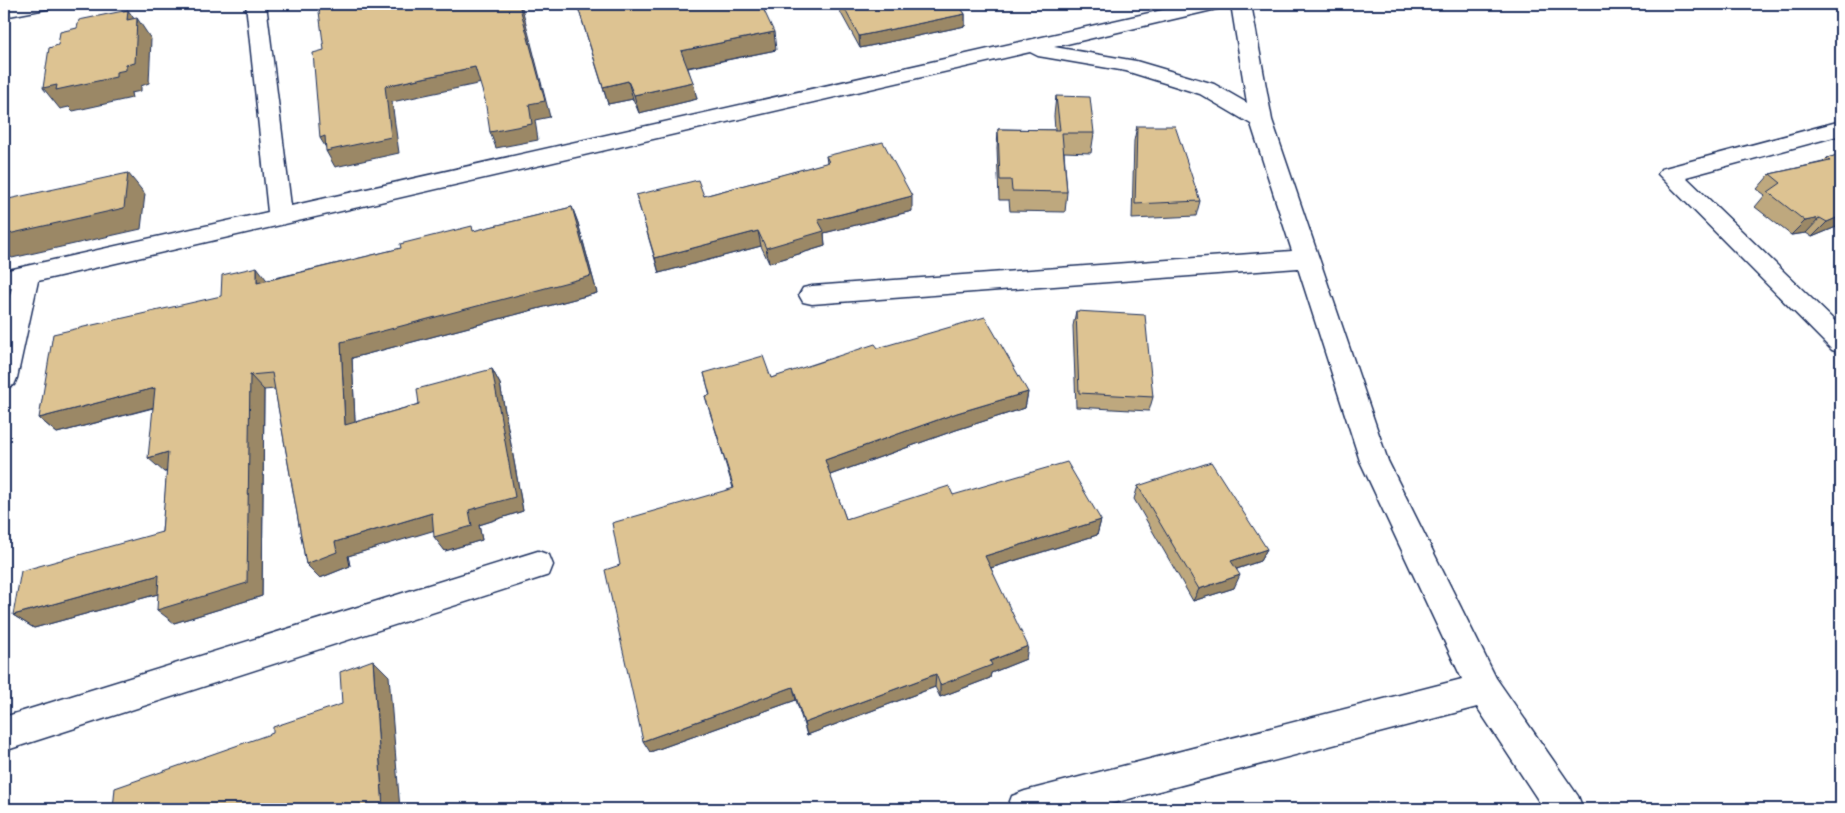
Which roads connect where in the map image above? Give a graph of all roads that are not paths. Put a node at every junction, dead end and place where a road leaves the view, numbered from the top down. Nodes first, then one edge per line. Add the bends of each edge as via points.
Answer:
1 (44, 4) edge
2 (256, 4) edge
3 (1214, 4) edge
4 (1241, 4) edge
5 (4, 11) edge
6 (1023, 48) junction
7 (1261, 120) junction
8 (1841, 128) edge
9 (280, 217) junction
10 (1307, 259) junction
11 (15, 277) edge
12 (812, 295) dead end
13 (1841, 343) edge
14 (4, 378) edge
15 (538, 565) dead end
16 (1484, 689) junction
17 (4, 734) edge
18 (1025, 809) edge
19 (1565, 809) edge

1 - 5 street
2 - 9 street
3 - 6 street
4 - 7 street
6 - 7 street via 1129,64 1207,89
6 - 9 street
7 - 10 street
8 - 13 street via 1669,174
9 - 11 street
10 - 12 street
10 - 16 street via 1374,461
11 - 14 street
15 - 17 street
16 - 18 street
16 - 19 street

